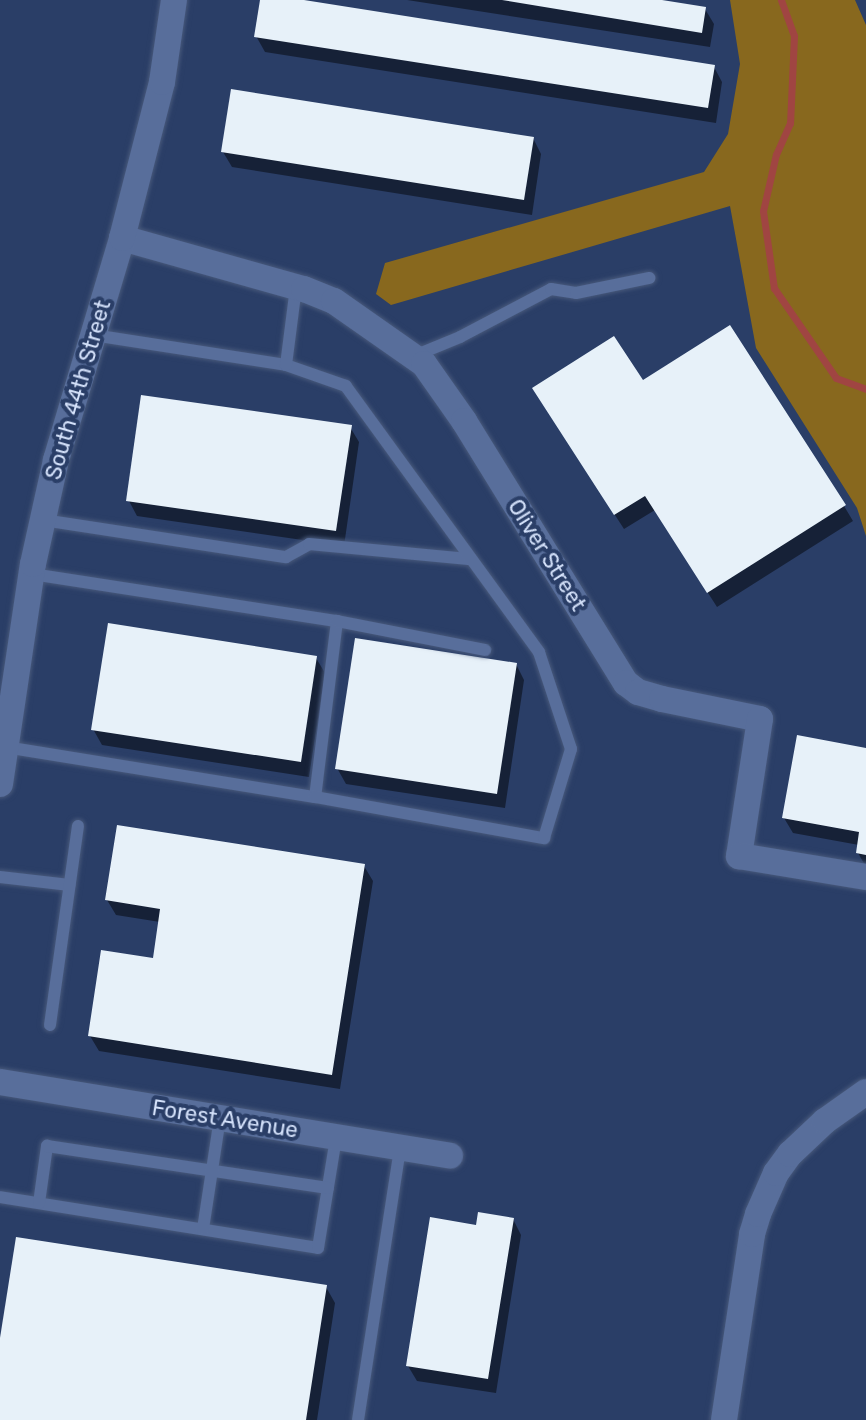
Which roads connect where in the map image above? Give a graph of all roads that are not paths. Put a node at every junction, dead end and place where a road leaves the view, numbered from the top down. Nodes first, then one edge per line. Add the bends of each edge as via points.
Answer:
1 (174, 0) edge
2 (122, 238) junction
3 (649, 278) dead end
4 (296, 287) junction
5 (93, 335) junction
6 (414, 356) junction
7 (286, 365) junction
8 (43, 520) junction
9 (468, 559) junction
10 (32, 574) junction
11 (337, 621) junction
12 (485, 650) dead end
13 (5, 747) junction
14 (0, 784) edge
15 (315, 797) junction
16 (78, 826) dead end
17 (0, 877) edge
18 (866, 877) edge
19 (70, 885) junction
20 (50, 1025) dead end
21 (0, 1082) edge
22 (866, 1092) edge
23 (220, 1118) junction
24 (336, 1138) junction
25 (400, 1148) junction
26 (450, 1156) dead end
27 (212, 1170) junction
28 (328, 1188) junction
29 (0, 1197) edge
30 (39, 1203) junction
31 (203, 1229) junction
32 (358, 1420) edge
33 (724, 1420) edge

1 - 2 street, South 44th Street via 162,82
2 - 4 street, Oliver Street
2 - 5 street, South 44th Street
3 - 6 lane via 576,293 551,289
4 - 6 street, Oliver Street via 334,301
4 - 7 lane
5 - 7 lane
5 - 8 street, South 44th Street
6 - 18 street, Oliver Street via 464,421 626,683 662,699 760,719 739,856
7 - 9 lane via 346,386
8 - 9 lane via 286,557 309,544
8 - 10 street, South 44th Street
9 - 15 lane via 539,652 571,749 544,838
10 - 11 lane
10 - 13 street, South 44th Street
11 - 12 lane
11 - 15 lane
13 - 14 street, South 44th Street
13 - 15 lane
16 - 19 lane
17 - 19 lane
19 - 20 lane
21 - 23 street, Forest Avenue
22 - 33 street via 807,1135 776,1173 752,1234
23 - 24 street, Forest Avenue
23 - 27 lane
24 - 25 street, Forest Avenue
24 - 28 lane
25 - 26 street, Forest Avenue
25 - 32 lane
27 - 28 lane
27 - 30 lane via 47,1146
27 - 31 lane
28 - 31 lane via 318,1248
29 - 30 lane
30 - 31 lane

